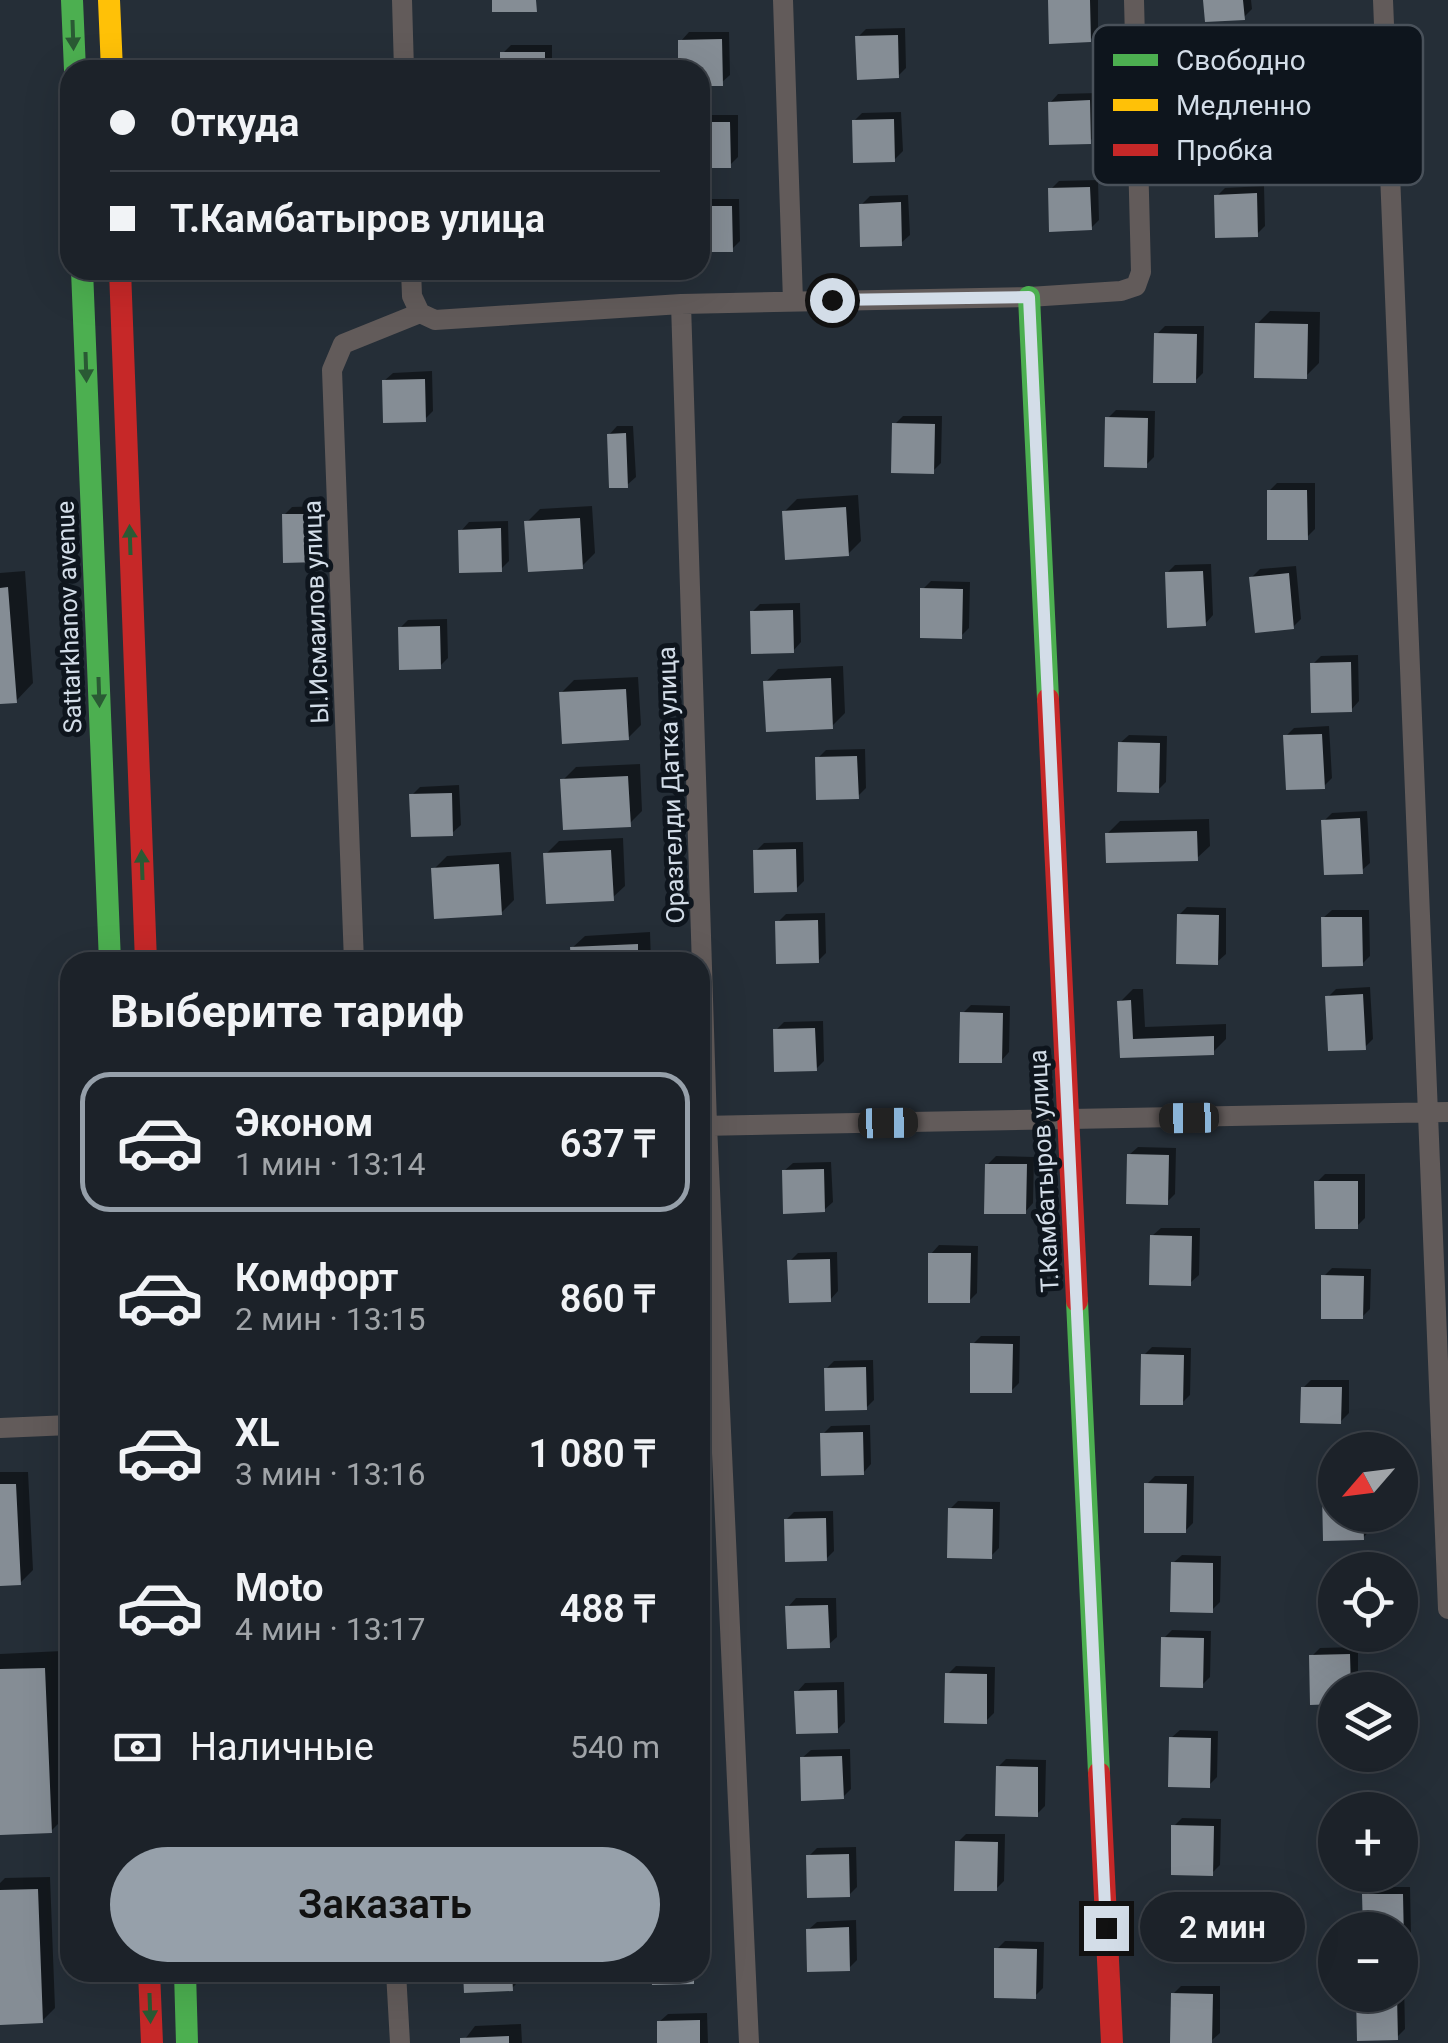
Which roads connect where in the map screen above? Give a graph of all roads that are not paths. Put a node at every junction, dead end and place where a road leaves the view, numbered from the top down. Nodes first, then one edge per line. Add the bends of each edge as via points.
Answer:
1 (72, 0) edge
2 (110, 0) edge
3 (402, 0) edge
4 (782, 0) edge
5 (1134, 0) edge
6 (1383, 0) edge
7 (1135, 25) edge
8 (1384, 25) edge
9 (75, 60) edge
10 (112, 60) edge
11 (404, 60) edge
12 (1139, 185) edge
13 (1392, 185) edge
14 (82, 280) edge
15 (120, 280) edge
16 (411, 280) edge
17 (1029, 297) junction
18 (792, 301) junction
19 (681, 304) junction
20 (420, 314) junction
21 (110, 952) edge
22 (146, 952) edge
23 (354, 952) edge
24 (698, 952) edge
25 (1438, 1112) edge
26 (1070, 1121) junction
27 (710, 1126) edge
28 (710, 1266) edge
29 (60, 1425) edge
30 (0, 1428) edge
31 (1448, 1609) edge
32 (149, 1982) edge
33 (185, 1982) edge
34 (397, 1982) edge
35 (152, 2043) edge
36 (188, 2043) edge
37 (400, 2043) edge
38 (749, 2043) edge
39 (1112, 2043) edge

1 -> 9 street
2 - 10 street
3 - 11 street
4 - 18 street
5 - 7 street
6 - 8 street
12 - 17 street via 1136,286
13 - 25 street
14 -> 21 street, Sattarkhanov avenue
22 -> 15 street
16 - 20 street
17 - 18 street
17 - 26 street, Т.Камбатыров улица
18 - 19 street
19 - 20 street via 435,320
19 - 24 street, Оразгелди Датка улица
20 - 23 street, Ы.Исмаилов улица via 343,344 332,370
25 - 26 street
25 - 31 street
26 - 27 street
26 - 39 street, Т.Камбатыров улица
28 - 38 street, Оразгелди Датка улица
29 - 30 street
32 -> 35 street
33 - 36 street
34 - 37 street

